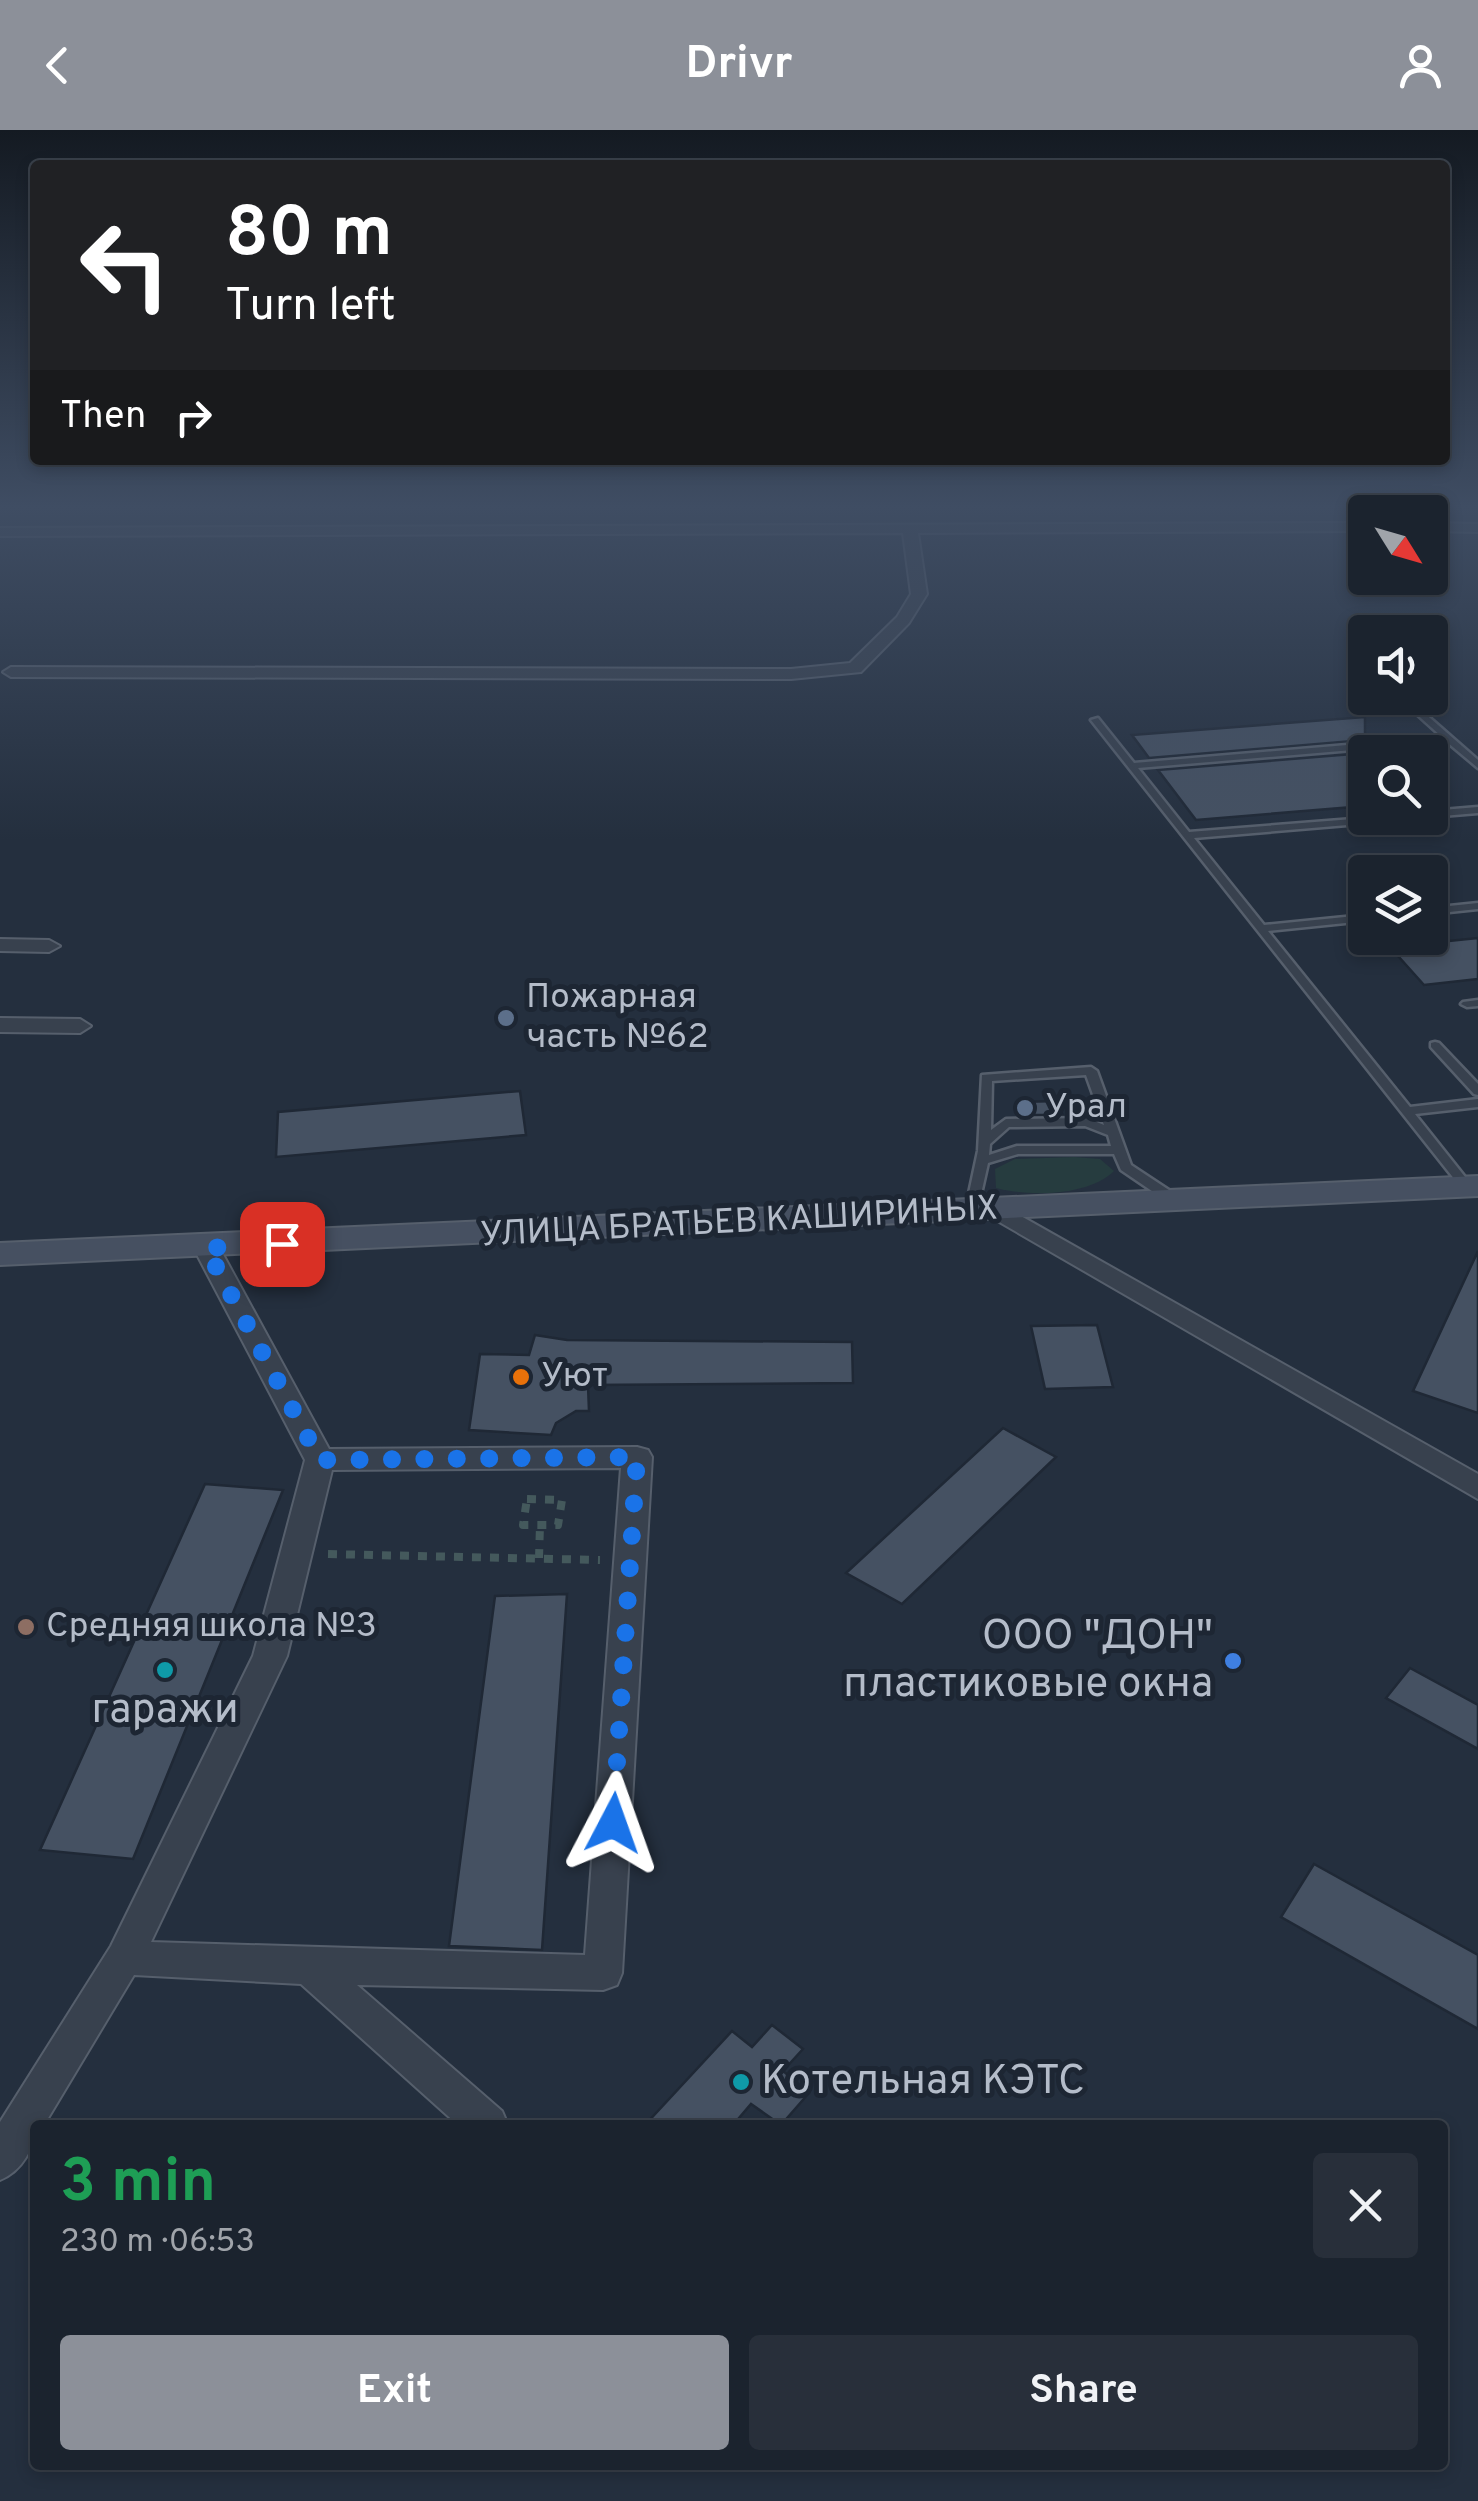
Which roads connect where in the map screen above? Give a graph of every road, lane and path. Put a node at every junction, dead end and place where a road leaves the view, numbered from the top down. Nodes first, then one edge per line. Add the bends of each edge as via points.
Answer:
1 (904, 620) edge
2 (11, 672) dead end
3 (1423, 715) edge
4 (1096, 720) dead end
5 (1449, 739) junction
6 (1478, 765) edge
7 (1134, 766) junction
8 (1478, 810) edge
9 (1448, 812) edge
10 (1348, 822) edge
11 (1190, 836) junction
12 (1478, 906) edge
13 (1448, 909) edge
14 (1348, 920) edge
15 (1264, 928) junction
16 (0, 945) edge
17 (50, 946) dead end
18 (0, 1025) edge
19 (80, 1026) dead end
20 (1435, 1045) dead end
21 (1478, 1092) edge
22 (1478, 1103) edge
23 (1409, 1111) junction
24 (1113, 1134) junction
25 (985, 1142) junction
26 (1119, 1150) junction
27 (982, 1161) junction
28 (1473, 1186) edge
29 (1176, 1201) junction
30 (985, 1211) junction
31 (206, 1248) junction
32 (0, 1254) edge
33 (320, 1460) junction
34 (1478, 1488) edge
35 (540, 1525) junction
36 (296, 1553) junction
37 (539, 1558) junction
38 (630, 1560) junction
39 (124, 1958) junction
40 (309, 1967) junction
41 (482, 2120) edge
42 (0, 2160) edge

1 - 2 street via 855,668 791,674
3 - 5 lane
4 - 7 lane
5 - 6 lane
5 - 7 lane
7 - 11 lane
8 - 9 lane
10 - 11 lane
11 - 15 lane
12 - 13 lane
14 - 15 lane
15 - 23 lane
16 - 17 street
18 - 19 street
20 - 21 lane
22 - 23 lane
23 - 28 lane
24 - 25 lane via 1088,1122 1006,1123
24 - 25 lane via 1091,1072 1004,1076 986,1078
24 - 26 lane
25 - 27 lane
26 - 27 lane via 1017,1150
26 - 29 lane via 1126,1167
27 - 30 lane
28 - 29 main road, УЛИЦА БРАТЬЕВ КАШИРИНЫХ
29 - 30 main road, УЛИЦА БРАТЬЕВ КАШИРИНЫХ
30 - 31 main road, УЛИЦА БРАТЬЕВ КАШИРИНЫХ
30 - 34 street
31 - 32 main road, УЛИЦА БРАТЬЕВ КАШИРИНЫХ
31 - 33 street
33 - 36 street
33 - 38 street via 637,1457
35 - 35 path via 522,1525 527,1499 562,1500 558,1524
35 - 37 path
36 - 37 path
36 - 39 street via 270,1656
37 - 38 path
38 - 40 street via 604,1973
39 - 40 street
39 - 42 street
40 - 41 street

